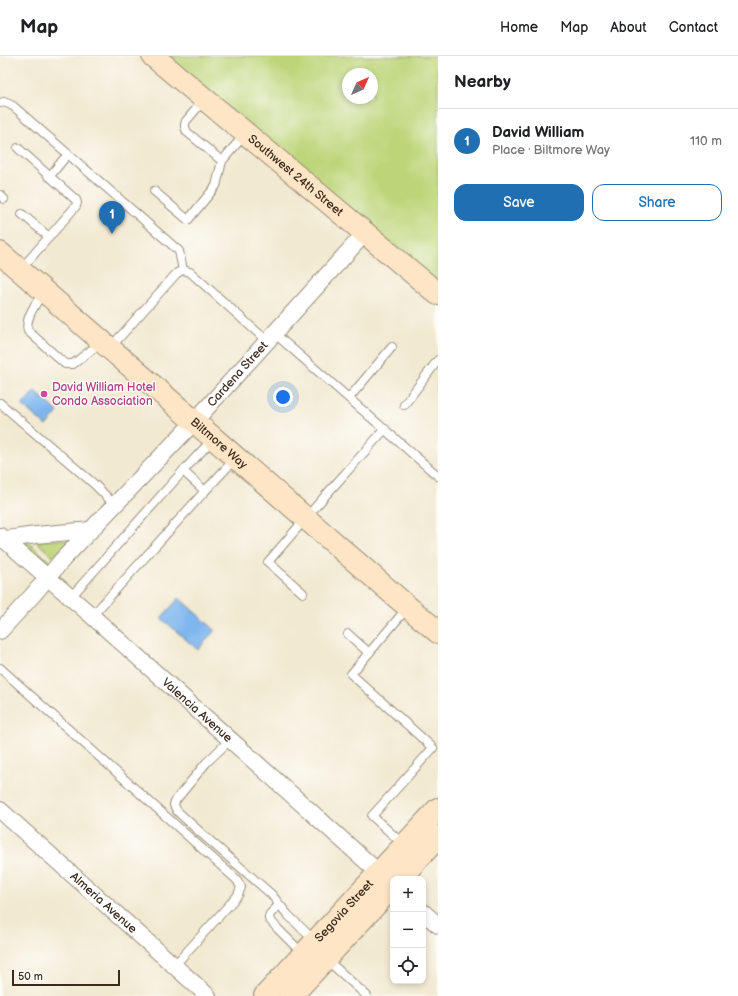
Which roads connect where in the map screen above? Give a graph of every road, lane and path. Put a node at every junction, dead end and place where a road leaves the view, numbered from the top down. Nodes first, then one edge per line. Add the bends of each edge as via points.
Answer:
1 (153, 56) edge
2 (205, 99) junction
3 (0, 103) edge
4 (246, 133) junction
5 (18, 148) dead end
6 (68, 154) junction
7 (222, 161) junction
8 (49, 177) junction
9 (154, 191) dead end
10 (22, 214) dead end
11 (365, 233) junction
12 (49, 238) junction
13 (0, 253) edge
14 (20, 270) junction
15 (183, 270) junction
16 (43, 291) junction
17 (438, 294) edge
18 (271, 337) junction
19 (106, 345) junction
20 (392, 347) dead end
21 (438, 360) edge
22 (349, 398) junction
23 (0, 403) edge
24 (404, 405) dead end
25 (194, 422) junction
26 (385, 430) junction
27 (213, 438) junction
28 (236, 458) junction
29 (183, 471) junction
30 (438, 476) edge
31 (205, 491) junction
32 (115, 505) junction
33 (306, 518) junction
34 (91, 530) junction
35 (1, 539) edge
36 (48, 578) junction
37 (303, 593) dead end
38 (70, 598) junction
39 (408, 607) junction
40 (92, 616) junction
41 (0, 631) edge
42 (438, 632) edge
43 (348, 634) dead end
44 (369, 653) junction
45 (0, 668) edge
46 (230, 740) junction
47 (438, 809) edge
48 (0, 810) edge
49 (438, 837) edge
50 (404, 845) junction
51 (402, 876) edge
52 (388, 881) edge
53 (279, 905) junction
54 (426, 915) edge
55 (438, 925) edge
56 (315, 951) junction
57 (174, 966) junction
58 (208, 996) edge
59 (265, 996) edge
60 (292, 996) edge
61 (367, 996) edge

1 - 2 street, Southwest 24th Street
2 - 4 street, Southwest 24th Street
2 - 7 lane via 186,121 185,128
3 - 6 lane via 13,106
4 - 7 lane
4 - 11 street, Southwest 24th Street
5 - 8 lane
6 - 8 lane
6 - 15 lane via 179,251
7 - 9 lane via 216,186 188,220
8 - 12 lane via 76,200 77,204
10 - 12 lane
11 - 17 street, Southwest 24th Street
11 - 18 street, Cardena Street
12 - 14 lane
13 - 14 street, Biltmore Way
14 - 16 street, Biltmore Way
15 - 18 lane via 190,272
15 - 19 lane via 177,273
16 - 19 street, Biltmore Way
16 - 19 lane via 30,313 26,327 65,364 73,364
18 - 22 lane
18 - 25 street, Cardena Street
19 - 25 street, Biltmore Way
20 - 22 lane
21 - 24 lane
22 - 26 lane
23 - 32 lane
25 - 27 street, Biltmore Way
25 - 32 street, Cardena Street
26 - 30 lane
26 - 33 lane
27 - 28 street, Biltmore Way
27 - 29 lane
28 - 31 lane
28 - 33 street, Biltmore Way
29 - 31 lane
29 - 38 lane
31 - 40 lane
32 - 34 street, Cardena Street
33 - 37 lane via 268,562
33 - 39 street, Biltmore Way
34 - 35 street
34 - 36 street, Cardena Street
35 - 36 street, Valencia Avenue
36 - 38 street, Valencia Avenue
36 - 41 street
38 - 40 street, Valencia Avenue
39 - 42 street, Biltmore Way
39 - 44 lane
40 - 46 street, Valencia Avenue
43 - 44 lane
44 - 50 lane via 351,674 433,748 372,816
45 - 57 lane via 237,880 241,887 238,895
46 - 52 street, Valencia Avenue
46 - 53 lane via 206,763 174,805 191,824 271,894
47 - 50 street, Segovia Street
48 - 57 street, Almeria Avenue
49 - 51 street
50 - 52 street, Segovia Street
52 - 56 street, Segovia Street
53 - 56 lane
53 - 56 lane via 269,917 278,929
54 - 55 street
56 - 59 street, Segovia Street
56 - 60 street, Segovia Street
56 - 61 lane
57 - 58 street, Almeria Avenue

